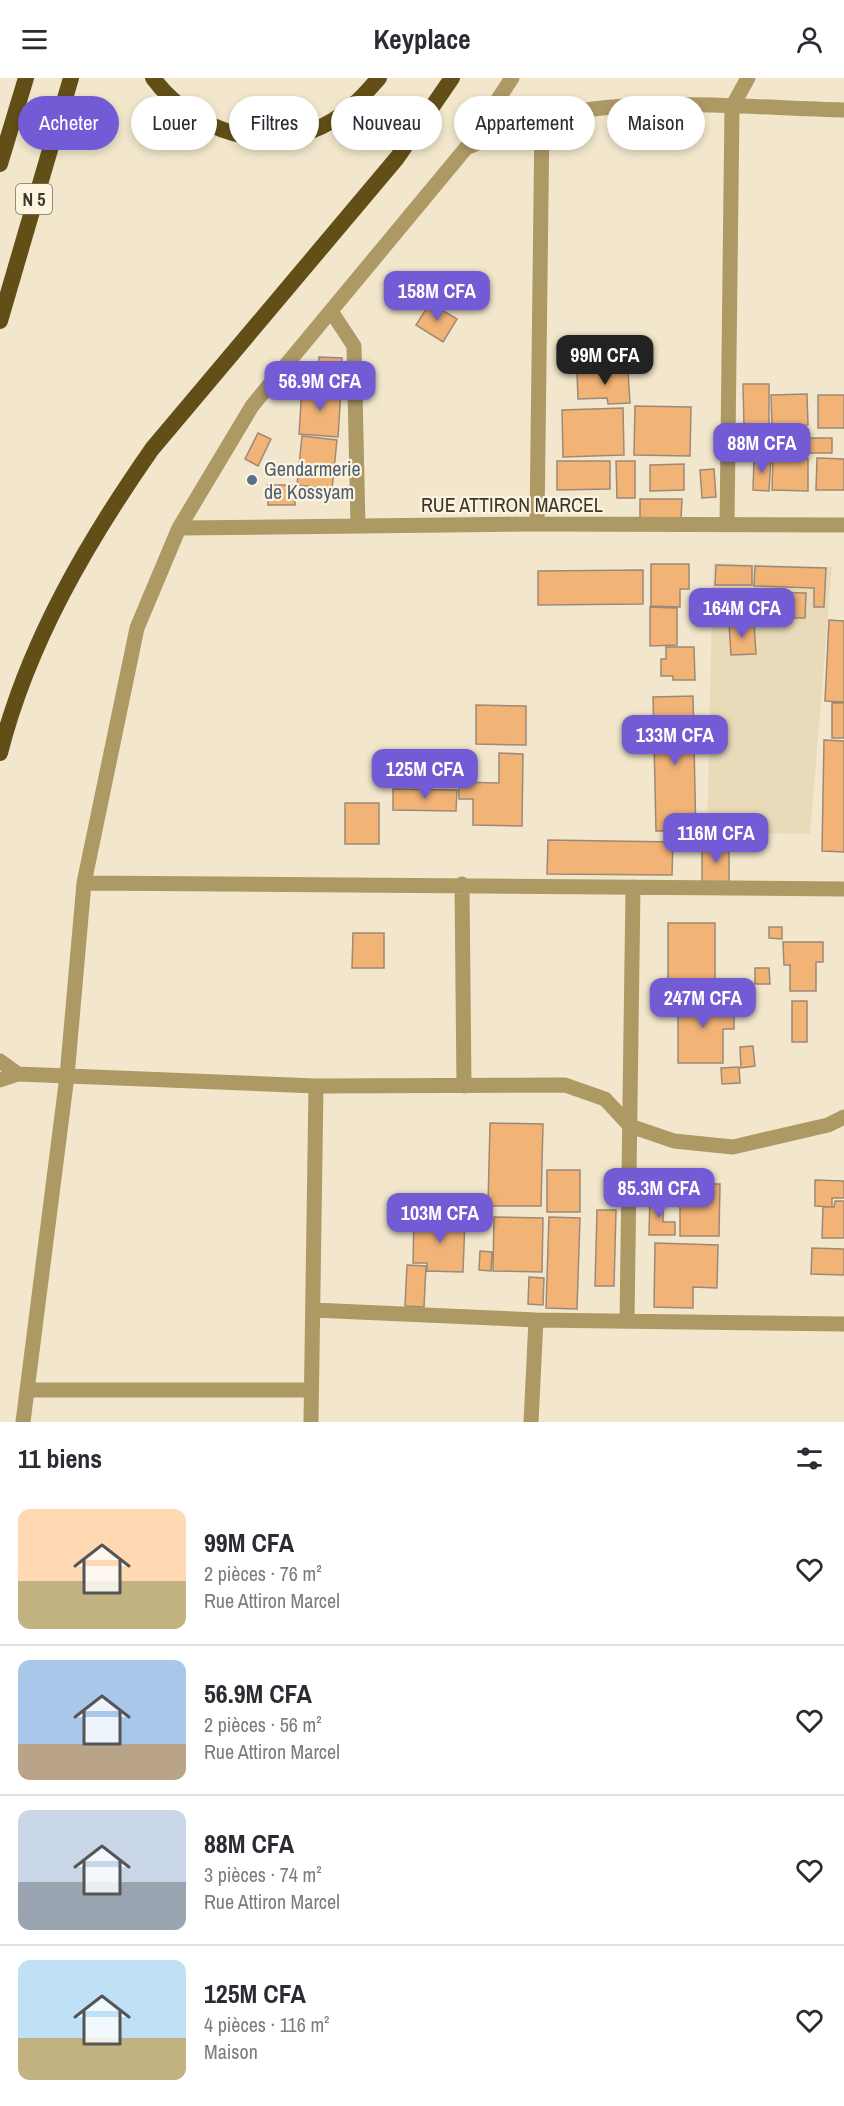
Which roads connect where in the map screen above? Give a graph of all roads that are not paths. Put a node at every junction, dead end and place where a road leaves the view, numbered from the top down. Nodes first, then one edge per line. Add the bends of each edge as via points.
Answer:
1 (26, 78) edge
2 (71, 78) edge
3 (153, 78) edge
4 (379, 78) edge
5 (452, 78) edge
6 (512, 78) edge
7 (748, 78) edge
8 (500, 96) edge
9 (732, 108) junction
10 (595, 109) edge
11 (844, 110) edge
12 (464, 150) edge
13 (542, 150) edge
14 (0, 164) edge
15 (331, 311) junction
16 (0, 321) edge
17 (537, 524) junction
18 (728, 525) junction
19 (844, 525) edge
20 (358, 526) junction
21 (179, 528) junction
22 (0, 753) edge
23 (84, 883) junction
24 (462, 884) junction
25 (633, 888) junction
26 (844, 889) edge
27 (0, 1061) edge
28 (18, 1074) junction
29 (67, 1076) junction
30 (0, 1080) edge
31 (316, 1086) junction
32 (464, 1086) junction
33 (844, 1117) edge
34 (630, 1126) junction
35 (313, 1310) junction
36 (536, 1320) junction
37 (627, 1322) junction
38 (844, 1324) edge
39 (27, 1390) junction
40 (311, 1390) junction
41 (23, 1422) edge
42 (311, 1422) edge
43 (531, 1422) edge

1 - 14 highway, N 5
2 - 16 highway, N 5
3 - 4 highway via 193,116 222,131 249,138 302,133 331,122 356,104
5 - 22 highway via 397,158 152,449 119,496 67,585 34,653
6 - 8 street
7 - 9 street
9 - 10 street
9 - 11 street
9 - 18 street
12 - 15 street
13 - 17 street
15 - 20 street via 354,346
15 - 21 street via 252,406
17 - 18 street, RUE ATTIRON MARCEL
17 - 20 street, RUE ATTIRON MARCEL
18 - 19 street, RUE ATTIRON MARCEL
20 - 21 street, RUE ATTIRON MARCEL
21 - 23 street via 137,628
23 - 24 street
23 - 29 street
24 - 25 street
24 - 32 street
25 - 26 street
25 - 34 street
27 - 28 street
28 - 29 street
28 - 30 street
29 - 31 street
29 - 39 street
31 - 32 street
31 - 35 street
32 - 34 street via 565,1086 605,1099
33 - 34 street via 828,1125 733,1148 674,1141
34 - 37 street
35 - 36 street
35 - 40 street
36 - 37 street
36 - 43 street
37 - 38 street
39 - 40 street
39 - 41 street
40 - 42 street

